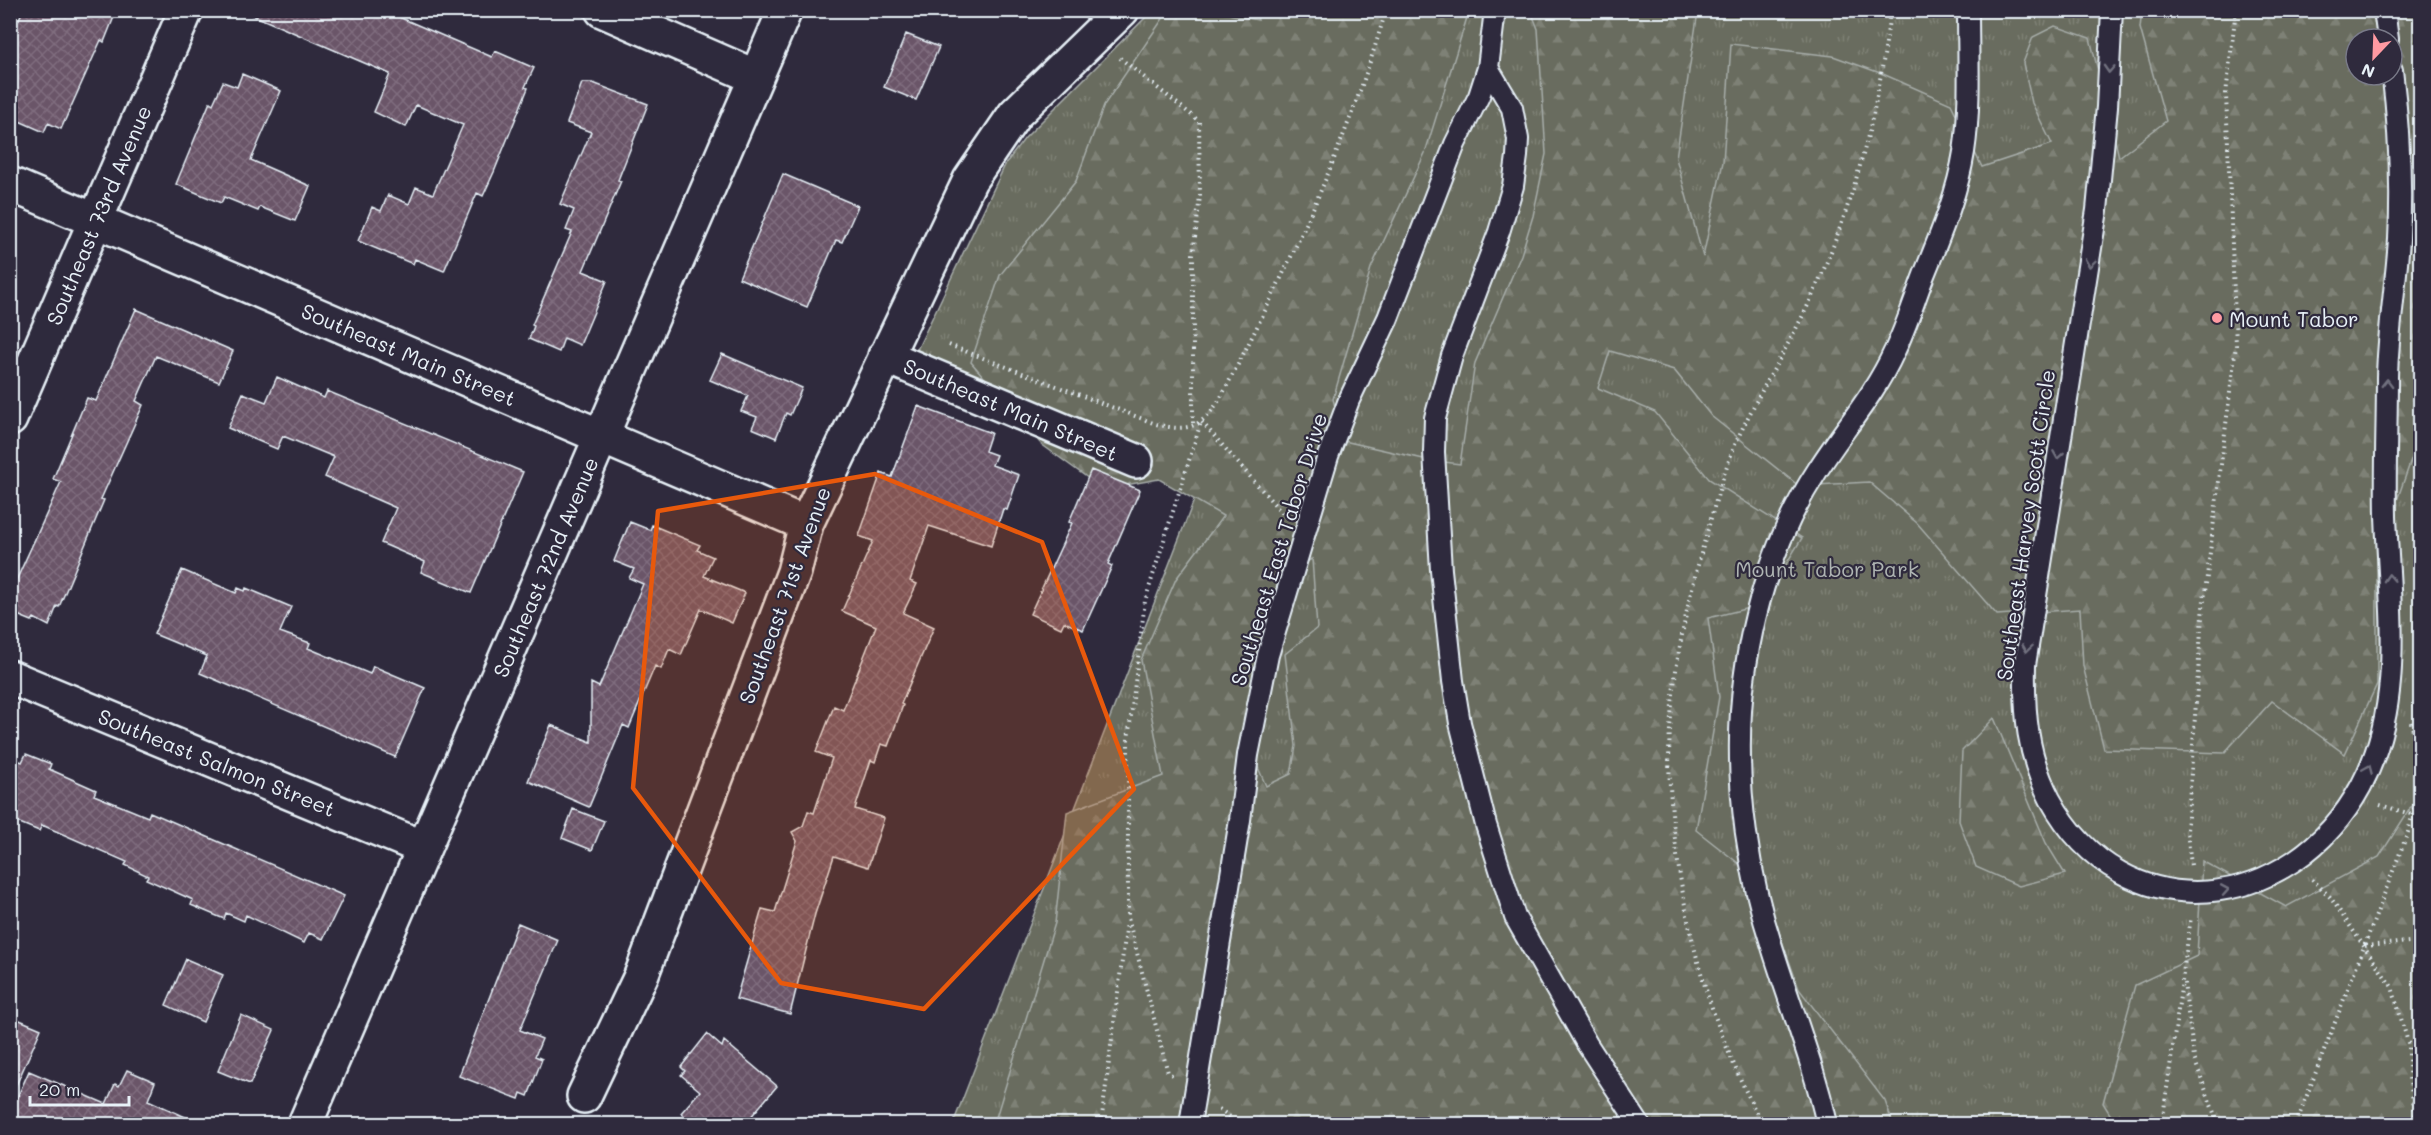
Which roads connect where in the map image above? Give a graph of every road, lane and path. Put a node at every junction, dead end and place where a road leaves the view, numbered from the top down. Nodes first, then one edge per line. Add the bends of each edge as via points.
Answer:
1 (186, 10) edge
2 (602, 10) edge
3 (785, 10) edge
4 (1386, 10) edge
5 (1495, 10) edge
6 (1968, 10) edge
7 (2112, 10) edge
8 (2236, 10) edge
9 (2384, 10) edge
10 (1113, 19) edge
11 (2386, 27) edge
12 (1488, 68) junction
13 (756, 77) junction
14 (2393, 87) edge
15 (10, 184) edge
16 (95, 221) junction
17 (938, 344) dead end
18 (885, 356) junction
19 (10, 419) edge
20 (1201, 422) junction
21 (1193, 427) junction
22 (601, 435) junction
23 (1136, 461) dead end
24 (806, 524) junction
25 (1304, 537) junction
26 (10, 677) edge
27 (2421, 785) edge
28 (2354, 798) junction
29 (2414, 815) junction
30 (424, 848) junction
31 (2294, 861) junction
32 (2194, 894) junction
33 (1128, 918) junction
34 (2190, 923) dead end
35 (2421, 944) edge
36 (2364, 946) junction
37 (2183, 976) junction
38 (1196, 1091) junction
39 (584, 1096) dead end
40 (305, 1125) edge
41 (1101, 1125) edge
42 (1190, 1125) edge
43 (1640, 1125) edge
44 (1827, 1125) edge
45 (2162, 1125) edge
46 (2218, 1125) edge
47 (2296, 1125) edge
48 (2417, 1125) edge

1 - 16 street, Southeast 73rd Avenue
2 - 13 street
3 - 13 street, Southeast 72nd Avenue
4 - 20 path via 1360,90 1290,259 1220,399
5 - 12 lane, Southeast East Tabor Drive
6 - 44 lane via 1965,140 1949,215 1894,352 1875,388 1817,470 1788,523 1758,610 1744,677 1740,754 1749,852 1763,917
7 -> 32 lane, Southeast Harvey Scott Circle via 2097,210 2026,653 2024,719 2028,742 2050,798 2078,838 2117,871 2167,891
8 - 32 path via 2226,94 2236,345 2202,616 2187,831
9 - 11 lane
10 - 18 street, Southeast 71st Avenue via 1015,114 988,152 970,180
10 - 21 path via 1119,57 1199,122 1200,196 1193,254
12 - 25 lane, Southeast East Tabor Drive via 1328,456
12 - 43 lane via 1512,108 1518,139 1513,186 1452,356 1435,418 1442,570 1455,692 1486,825 1515,917 1587,1044
13 - 22 street, Southeast 72nd Avenue
28 -> 14 lane, Southeast Harvey Scott Circle via 2376,752 2393,660 2386,513 2387,372 2400,204
15 - 16 street, Southeast Main Street
16 - 19 street, Southeast 73rd Avenue
16 - 22 street, Southeast Main Street
17 - 21 path via 977,353 1156,424 1173,429
18 - 23 street, Southeast Main Street
18 - 24 street, Southeast 71st Avenue
20 - 21 path
20 - 25 path
20 - 33 path via 1145,600 1128,740
22 - 24 street, Southeast Main Street
22 - 30 street, Southeast 72nd Avenue
24 - 39 street, Southeast 71st Avenue via 794,572 641,976
25 - 38 lane, Southeast East Tabor Drive via 1257,703
26 - 30 street, Southeast Salmon Street
27 - 29 path
28 - 29 path
28 - 31 lane, Southeast Harvey Scott Circle via 2335,824
29 - 36 path
30 - 40 street, Southeast 72nd Avenue
32 -> 31 lane, Southeast Harvey Scott Circle via 2258,881
31 - 36 path via 2330,897
33 - 38 path via 1168,1073
33 - 41 path
34 - 37 path
35 - 36 path
36 - 47 path
36 - 48 path via 2392,987 2409,1046 2409,1077
37 - 45 path
37 - 46 path via 2194,1058
38 - 42 lane, Southeast East Tabor Drive

